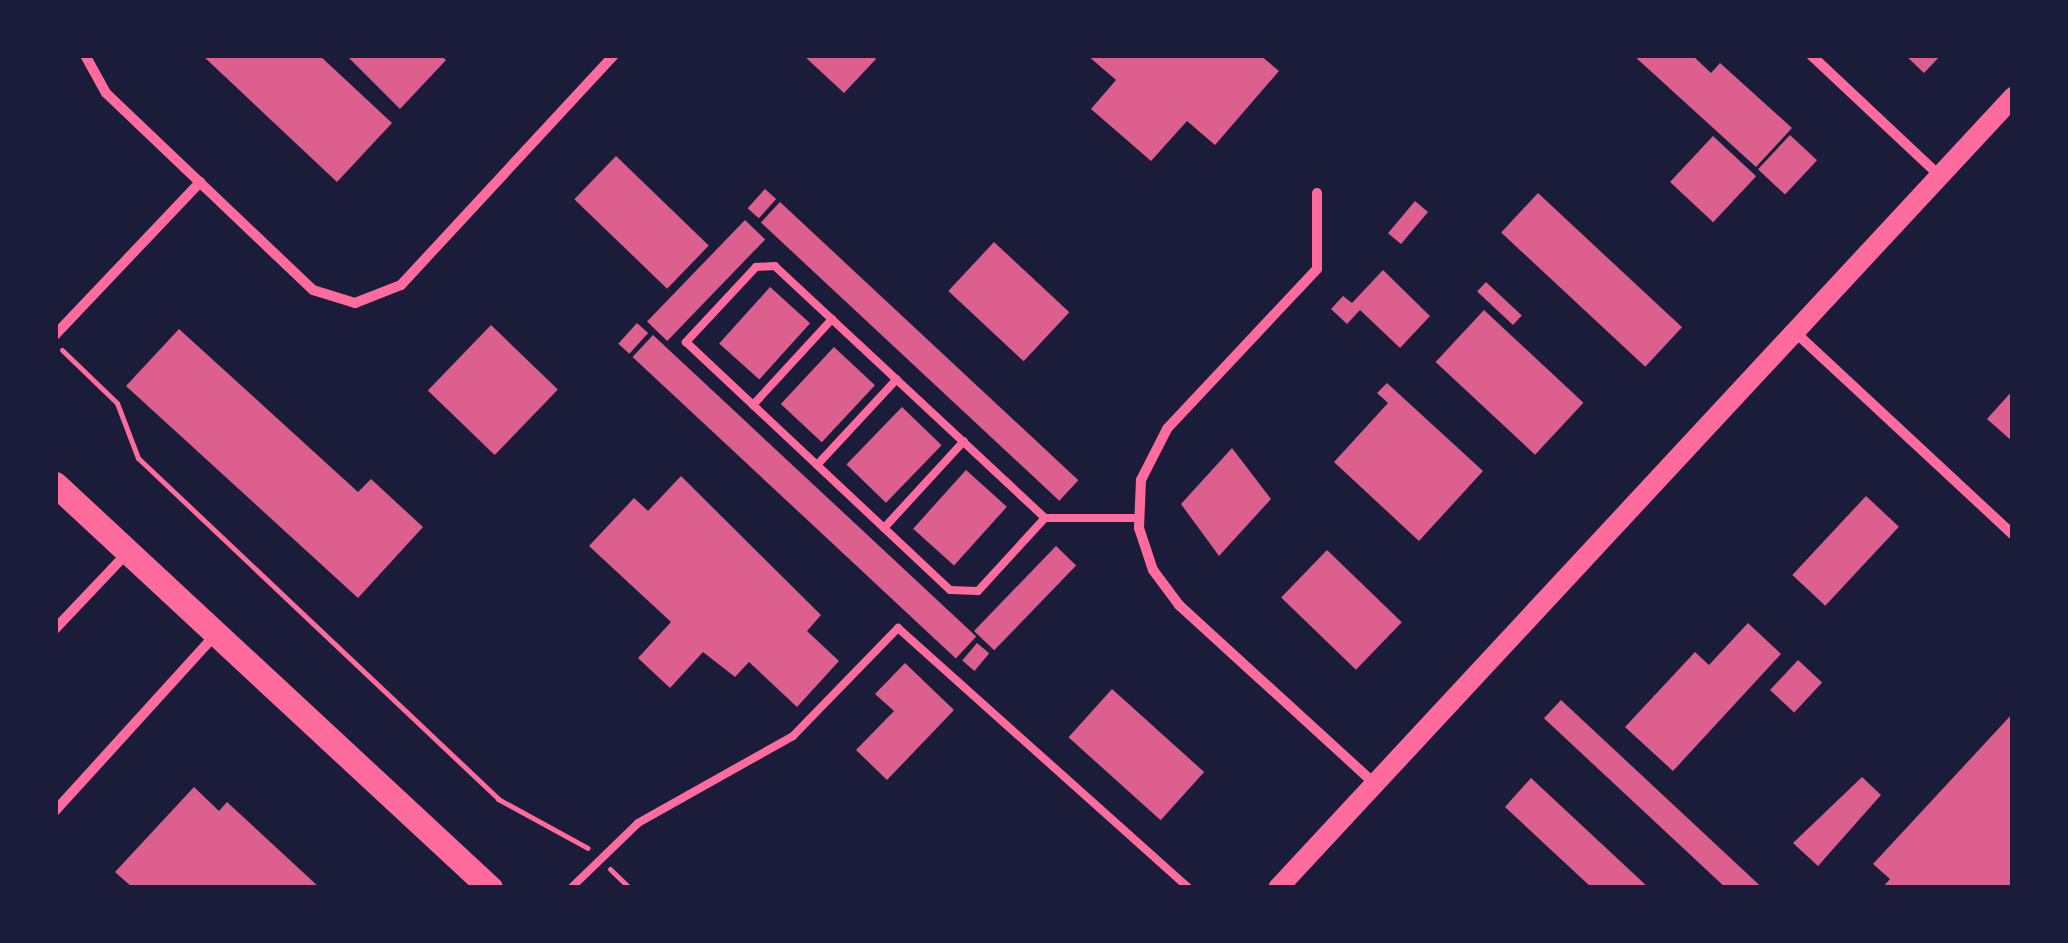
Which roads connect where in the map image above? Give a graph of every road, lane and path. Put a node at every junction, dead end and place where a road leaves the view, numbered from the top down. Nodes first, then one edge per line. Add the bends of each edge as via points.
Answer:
1 (84, 55) edge
2 (614, 55) edge
3 (1810, 55) edge
4 (2013, 97) edge
5 (1940, 176) junction
6 (200, 182) junction
7 (1317, 193) dead end
8 (832, 318) junction
9 (1796, 333) junction
10 (55, 336) edge
11 (55, 344) edge
12 (897, 379) junction
13 (752, 405) junction
14 (964, 441) junction
15 (817, 465) junction
16 (55, 484) edge
17 (1046, 518) junction
18 (1138, 518) junction
19 (884, 528) junction
20 (2013, 535) edge
21 (130, 550) junction
22 (55, 629) edge
23 (216, 632) junction
24 (1376, 784) junction
25 (55, 811) edge
26 (598, 857) junction
27 (490, 888) edge
28 (571, 888) edge
29 (630, 888) edge
30 (1190, 888) edge
31 (1278, 888) edge

1 - 6 street via 96,82
2 - 6 street via 401,284 371,300 313,290
3 - 5 street
4 - 5 main road
5 - 9 main road
6 - 10 street
7 - 18 street via 1318,269 1167,430 1141,480
8 - 12 lane
8 - 13 lane
8 - 13 lane via 775,266 756,266 686,342
9 - 20 street
9 - 24 main road
11 - 26 path via 118,403 138,458 498,799
12 - 14 lane
12 - 15 lane
13 - 15 lane
14 - 17 lane
14 - 19 lane
15 - 19 lane
16 - 21 main road
17 - 18 lane
17 - 19 lane via 978,591 950,590
18 - 24 street via 1165,588
21 - 22 street
21 - 23 main road
23 - 25 street
23 - 27 main road
24 - 31 main road
26 - 28 lane
26 - 29 path
26 - 30 lane via 638,823 794,736 898,628

